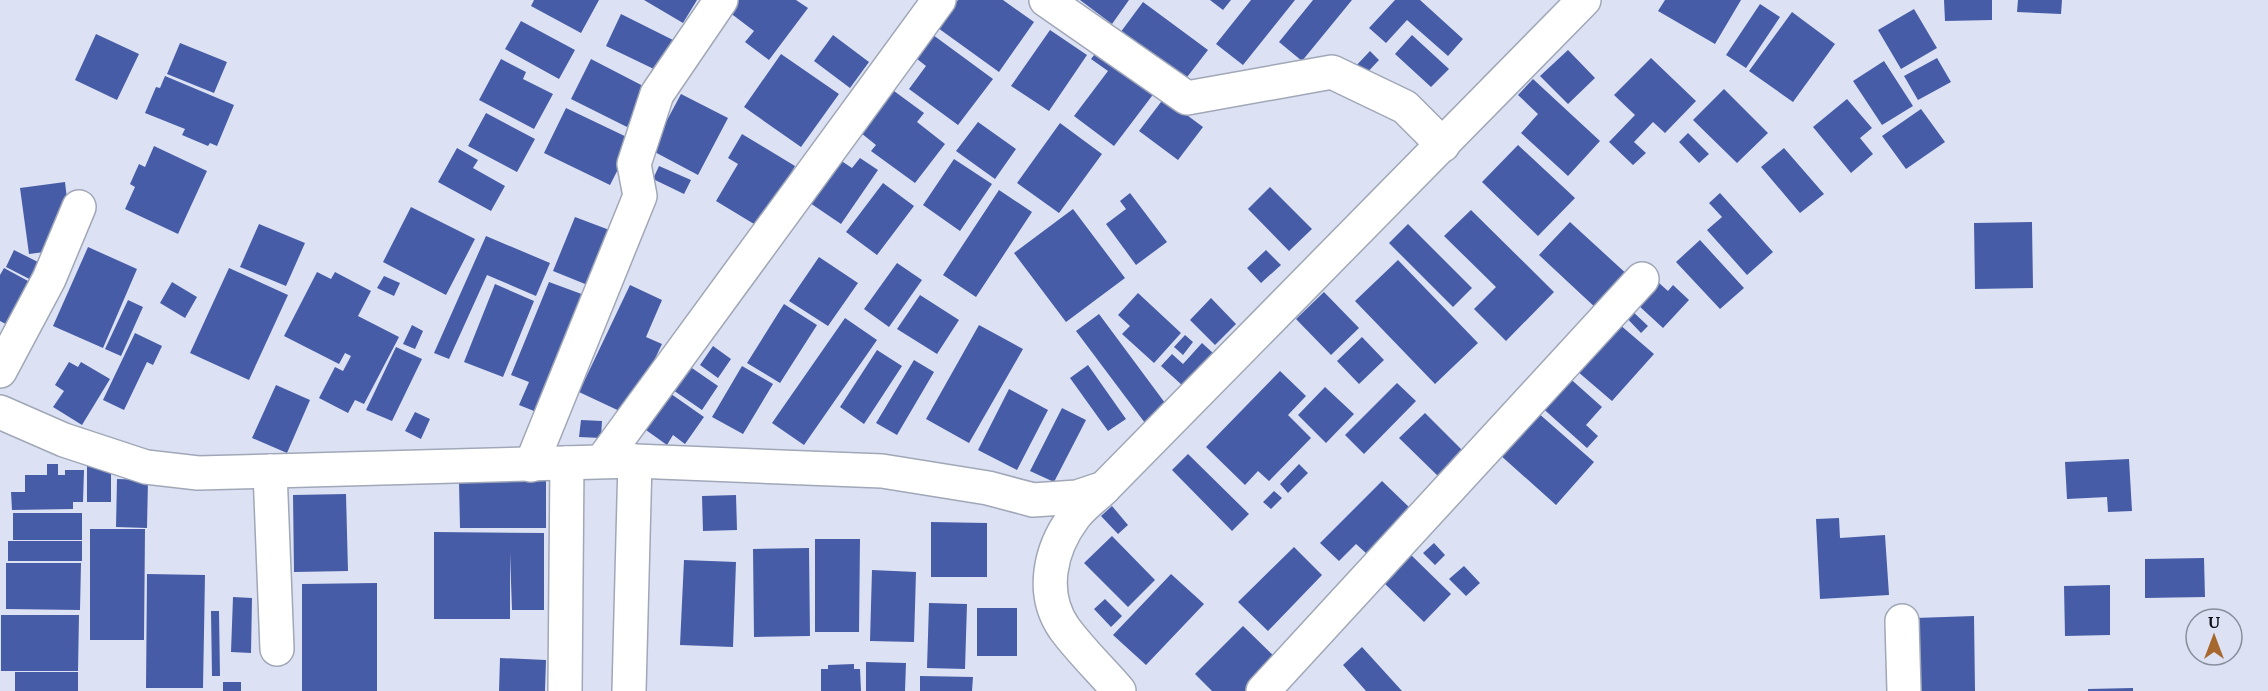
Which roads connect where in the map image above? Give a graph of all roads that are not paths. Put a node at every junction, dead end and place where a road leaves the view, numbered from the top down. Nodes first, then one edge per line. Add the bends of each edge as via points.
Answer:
1 (721, 0) edge
2 (939, 0) edge
3 (1046, 0) edge
4 (1584, 0) edge
5 (1443, 145) junction
6 (79, 207) dead end
7 (1642, 279) dead end
8 (0, 371) edge
9 (0, 412) edge
10 (602, 461) junction
11 (635, 461) junction
12 (567, 463) junction
13 (531, 465) junction
14 (270, 471) junction
15 (1104, 488) junction
16 (1902, 621) dead end
17 (277, 649) dead end
18 (564, 691) edge
19 (628, 691) edge
20 (1119, 691) edge
21 (1263, 691) edge
22 (1904, 691) edge

1 - 13 street via 657,94 634,164 640,196
2 - 10 street
3 - 5 street via 1187,98 1332,72 1405,107
4 - 5 street
5 - 15 street
6 - 8 street via 49,279
7 - 21 street
9 - 14 street via 64,440 146,467 198,473
10 - 11 street
10 - 12 street
11 - 15 street via 882,471 988,488 1033,500 1077,497
11 - 19 street
12 - 13 street
12 - 18 street
13 - 14 street
14 - 17 street
15 - 20 street via 1075,516 1061,539 1051,563 1051,601 1064,627
16 - 22 street

